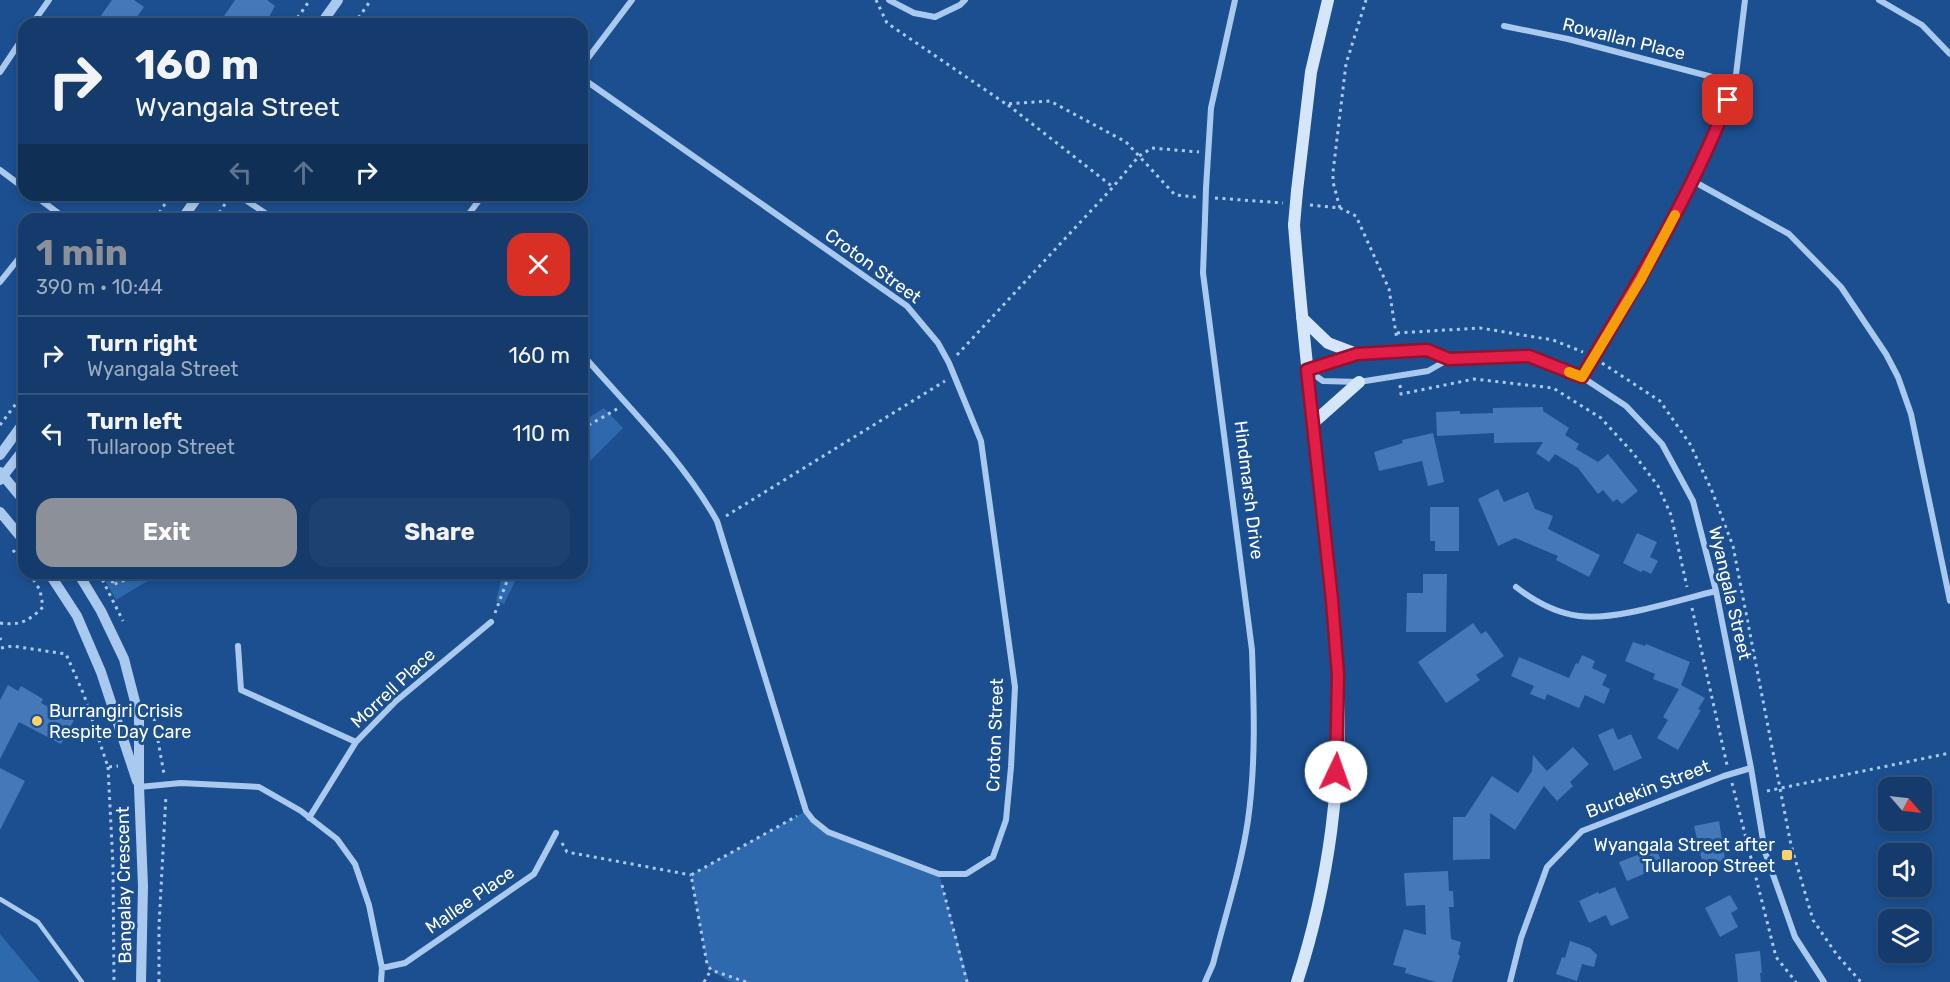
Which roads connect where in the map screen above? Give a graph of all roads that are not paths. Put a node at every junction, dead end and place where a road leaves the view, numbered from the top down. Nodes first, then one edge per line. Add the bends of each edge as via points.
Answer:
1 (46, 0) edge
2 (338, 0) edge
3 (632, 0) edge
4 (890, 0) edge
5 (965, 0) edge
6 (1235, 0) edge
7 (1328, 0) edge
8 (1745, 0) edge
9 (1879, 0) edge
10 (36, 18) edge
11 (325, 18) edge
12 (1504, 26) dead end
13 (18, 45) edge
14 (1950, 54) edge
15 (588, 58) edge
16 (0, 72) edge
17 (588, 82) edge
18 (1735, 83) junction
19 (0, 170) edge
20 (1694, 180) junction
21 (18, 184) edge
22 (42, 201) edge
23 (247, 201) edge
24 (57, 212) edge
25 (265, 213) edge
26 (18, 260) edge
27 (0, 282) edge
28 (1302, 318) junction
29 (1357, 354) junction
30 (1449, 359) junction
31 (588, 361) edge
32 (1307, 370) junction
33 (1582, 377) junction
34 (1359, 382) junction
35 (1313, 423) junction
36 (18, 430) edge
37 (0, 455) edge
38 (18, 456) edge
39 (1, 476) edge
40 (18, 494) edge
41 (0, 512) edge
42 (18, 534) edge
43 (53, 579) edge
44 (82, 579) edge
45 (1516, 587) dead end
46 (1716, 591) junction
47 (1950, 601) edge
48 (491, 622) road end
49 (238, 646) dead end
50 (356, 742) junction
51 (135, 763) junction
52 (1751, 768) junction
53 (139, 787) junction
54 (309, 818) junction
55 (556, 833) road end
56 (0, 899) edge
57 (382, 968) junction
58 (82, 982) edge
59 (141, 982) edge
60 (381, 982) edge
61 (1205, 982) edge
62 (1297, 982) edge
63 (1510, 982) edge
64 (1824, 982) edge

1 - 10 street
2 - 11 street
3 - 15 street
4 - 5 street via 914,14 935,17
6 - 61 street, Hindmarsh Drive, bridge via 1211,108 1203,273 1252,650 1254,753 1248,821 1213,964
7 - 28 main road, bridge via 1311,72 1294,225
8 - 18 street
9 - 14 street via 1922,25
12 - 18 street, Rowallan Place
13 - 16 street
17 - 31 street, Croton Street via 907,306 938,343 949,363 981,441 1015,687 1006,820 993,857 966,874 939,874 828,832 813,820 806,811 717,521 673,458
18 - 20 street
19 - 21 street
20 - 33 street
20 - 47 street via 1789,234 1840,287 1886,354 1911,414
22 - 24 street
23 - 25 street
26 - 27 street
28 - 29 main road via 1328,343
28 - 32 main road
29 - 30 street, Wyangala Street via 1427,350
29 - 32 street, Wyangala Street
30 - 33 street, Wyangala Street via 1529,356
30 - 34 street, Wyangala Street via 1428,371
32 - 34 street, Wyangala Street via 1323,381
32 - 35 main road
33 - 46 street, Wyangala Street via 1626,406 1662,444 1694,501
34 - 35 main road
35 - 62 main road via 1338,675 1338,753 1318,905
36 - 37 street
38 - 39 street
39 - 40 street
41 - 42 street
43 - 51 street, Bangalay Crescent via 77,616
44 - 51 street, Bangalay Crescent via 124,659 139,717
45 - 46 street via 1547,606 1577,616 1604,617
46 - 52 street, Wyangala Street
48 - 50 street, Morrell Place via 396,701
49 - 50 street via 241,690
50 - 54 street, Morrell Place
51 - 53 street, Bangalay Crescent
52 - 63 street, Burdekin Street via 1582,831 1547,867 1521,938
52 - 64 street, Wyangala Street via 1765,852 1795,937
53 - 54 street via 181,783 259,787
53 - 59 street, Bangalay Crescent
54 - 57 street via 337,839 355,864 369,905
55 - 57 street, Mallee Place via 534,874 405,963
56 - 58 lane via 38,922
57 - 60 street

